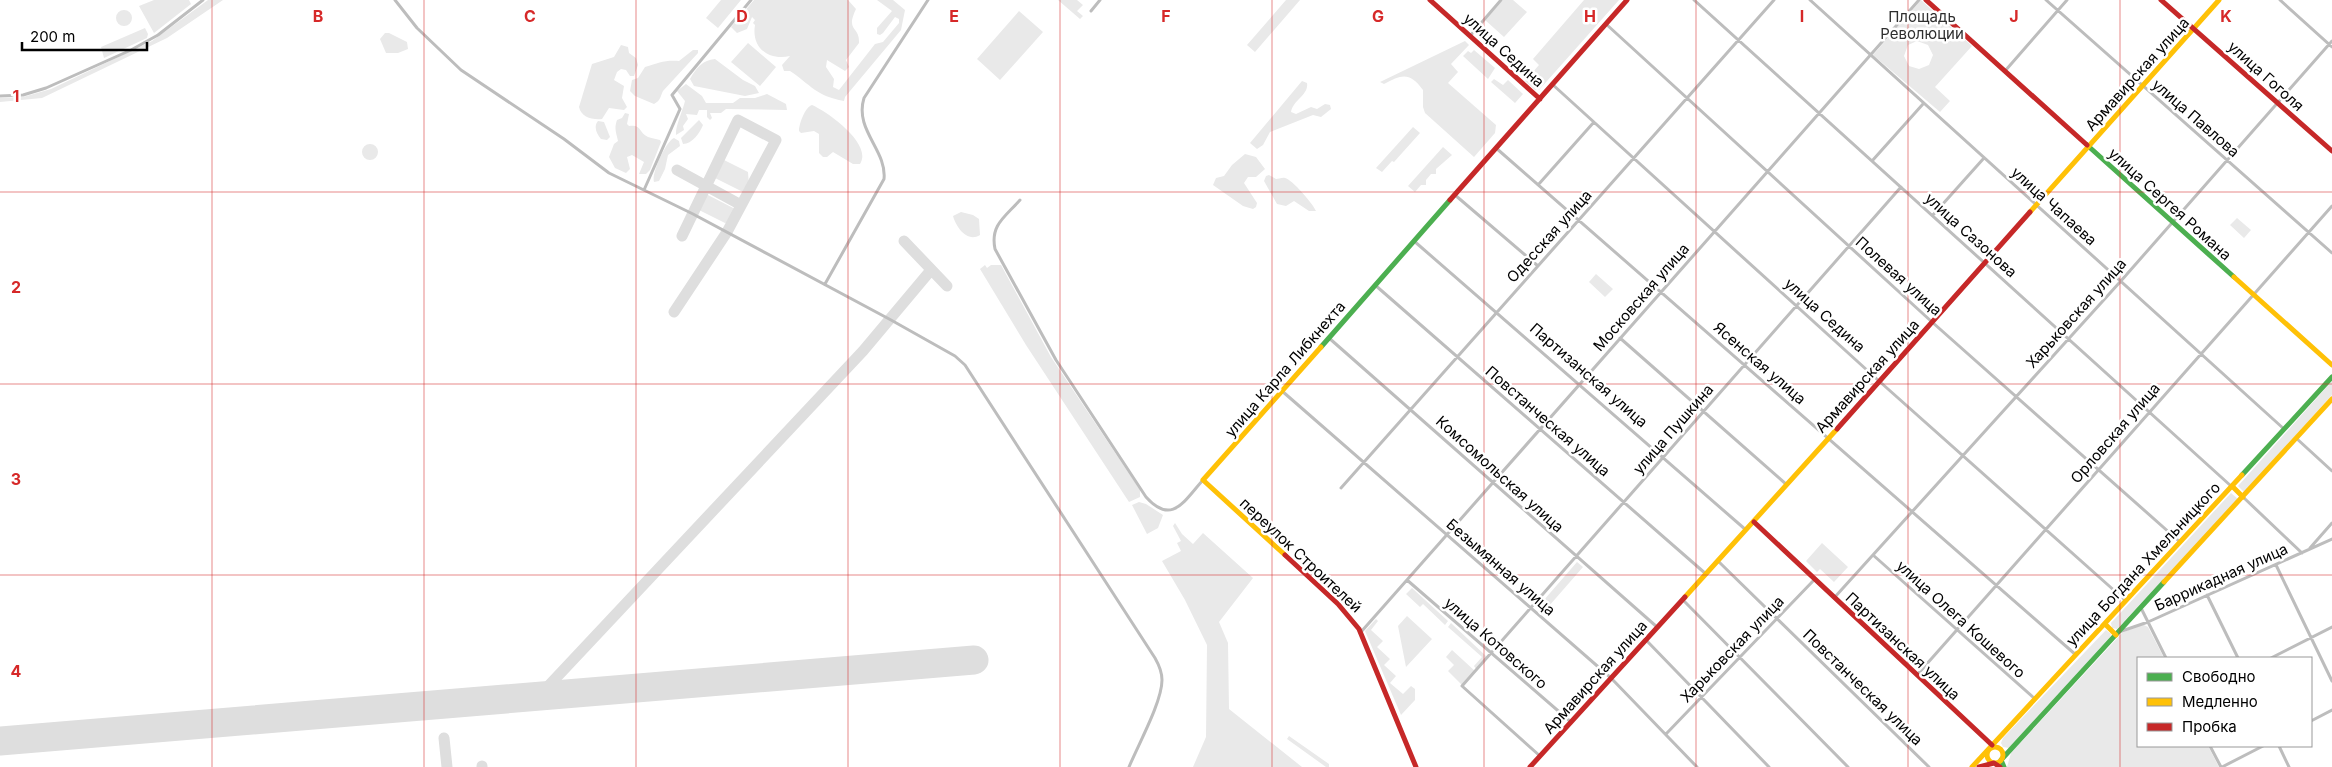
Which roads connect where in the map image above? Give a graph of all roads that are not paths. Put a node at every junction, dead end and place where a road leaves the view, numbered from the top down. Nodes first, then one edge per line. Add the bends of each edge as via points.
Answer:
1 (203, 0) edge
2 (395, 0) edge
3 (751, 0) edge
4 (928, 0) edge
5 (1100, 0) edge
6 (1430, 0) edge
7 (1501, 0) edge
8 (1627, 0) edge
9 (1694, 0) edge
10 (1774, 0) edge
11 (1810, 0) edge
12 (1920, 0) edge
13 (1926, 0) edge
14 (2046, 0) edge
15 (2067, 0) edge
16 (2161, 0) edge
17 (2220, 0) edge
18 (2280, 0) edge
19 (1091, 11) dead end
20 (2058, 11) junction
21 (1606, 24) junction
22 (2194, 29) junction
23 (1470, 36) junction
24 (1739, 40) junction
25 (2332, 41) edge
26 (2330, 46) edge
27 (1870, 56) junction
28 (2004, 71) junction
29 (1552, 84) junction
30 (2143, 86) junction
31 (0, 96) edge
32 (1687, 98) junction
33 (1540, 99) junction
34 (1924, 103) junction
35 (2277, 103) junction
36 (1819, 112) junction
37 (1594, 122) junction
38 (2088, 147) junction
39 (1496, 148) junction
40 (2332, 151) edge
41 (1634, 158) junction
42 (1984, 158) junction
43 (2227, 160) junction
44 (1872, 161) junction
45 (1767, 172) junction
46 (1538, 185) junction
47 (1901, 187) junction
48 (644, 190) junction
49 (1455, 194) junction
50 (1020, 200) dead end
51 (2036, 205) junction
52 (2332, 206) edge
53 (1933, 215) junction
54 (1579, 220) junction
55 (2172, 223) junction
56 (1714, 231) junction
57 (2309, 232) junction
58 (1414, 241) junction
59 (1849, 246) junction
60 (2332, 253) edge
61 (1985, 263) junction
62 (1538, 266) junction
63 (2120, 282) junction
64 (825, 284) junction
65 (1375, 285) junction
66 (1660, 292) junction
67 (2253, 296) junction
68 (1796, 306) junction
69 (1497, 312) junction
70 (1932, 322) junction
71 (1328, 338) junction
72 (1620, 338) junction
73 (2068, 339) junction
74 (2200, 353) junction
75 (1458, 357) junction
76 (1744, 365) junction
77 (2332, 365) edge
78 (2332, 377) edge
79 (1879, 381) junction
80 (1580, 383) junction
81 (1282, 390) junction
82 (2016, 397) junction
83 (2332, 399) edge
84 (1410, 410) junction
85 (1704, 411) junction
86 (2149, 412) junction
87 (1540, 429) junction
88 (2284, 429) junction
89 (1829, 438) junction
90 (2296, 438) junction
91 (1962, 456) junction
92 (1664, 457) junction
93 (1364, 462) junction
94 (2098, 469) junction
95 (2332, 471) edge
96 (1203, 480) junction
97 (1493, 482) junction
98 (1787, 485) junction
99 (2232, 486) junction
100 (1341, 488) dead end
101 (2243, 497) junction
102 (1624, 502) junction
103 (1913, 511) junction
104 (1754, 522) junction
105 (2332, 523) edge
106 (1746, 530) junction
107 (2044, 530) junction
108 (1446, 534) junction
109 (2332, 539) edge
110 (2180, 543) junction
111 (2308, 550) junction
112 (2302, 553) junction
113 (1873, 555) junction
114 (1576, 557) junction
115 (1718, 561) junction
116 (2276, 564) junction
117 (1706, 574) junction
118 (1407, 580) junction
119 (1814, 580) junction
120 (1997, 584) junction
121 (2207, 595) junction
122 (1833, 598) junction
123 (1682, 600) junction
124 (2126, 602) junction
125 (1531, 608) junction
126 (2141, 608) junction
127 (1777, 619) junction
128 (2148, 622) junction
129 (2105, 624) junction
130 (1657, 627) junction
131 (2332, 627) edge
132 (1957, 630) junction
133 (1361, 632) junction
134 (2117, 634) junction
135 (2311, 638) junction
136 (1646, 640) junction
137 (1491, 654) junction
138 (2076, 655) junction
139 (2166, 657) edge
140 (2238, 657) edge
141 (2272, 657) edge
142 (1739, 658) junction
143 (1916, 675) junction
144 (1611, 678) junction
145 (2332, 681) edge
146 (1702, 697) junction
147 (2035, 700) junction
148 (2332, 710) edge
149 (2312, 720) edge
150 (1570, 722) junction
151 (1666, 734) junction
152 (1990, 747) junction
153 (2211, 747) edge
154 (2261, 747) edge
155 (2280, 747) edge
156 (1540, 756) junction
157 (2001, 760) junction
158 (1994, 763) junction
159 (1129, 767) edge
160 (1416, 767) edge
161 (1530, 767) edge
162 (1697, 767) edge
163 (1769, 767) edge
164 (1848, 767) edge
165 (1929, 767) edge
166 (1972, 767) edge
167 (1979, 767) edge
168 (2000, 767) edge
169 (2004, 767) edge
170 (2222, 767) edge
171 (2289, 767) edge

1 - 31 street via 158,35 131,50 46,88 23,95
2 - 48 street via 440,51 471,78 609,173
3 - 48 street via 672,95 680,109
4 - 64 street via 864,98 864,125 884,167 884,180
5 - 19 street
6 - 23 street, улица Седина
7 - 23 street
8 - 21 street, улица Карла Либкнехта
9 - 24 street, улица Сазонова
10 - 24 street, Одесская улица
11 - 27 street, улица Чапаева
12 - 27 street, Московская улица
13 - 28 street, улица Сергея Романа
14 - 20 street, улица Павлова
15 - 20 street
16 - 22 street, улица Гоголя
17 - 22 street, Армавирская улица
18 - 26 street
20 - 28 street
20 - 30 street, улица Павлова
21 - 29 street, улица Карла Либкнехта
21 - 32 street, Полевая улица
22 - 30 street, Армавирская улица
22 - 35 street, улица Гоголя
23 - 33 street, улица Седина
24 - 32 street, Одесская улица
24 - 36 street, улица Сазонова
25 - 26 street, Харьковская улица
26 - 35 street, Харьковская улица
27 - 34 street, улица Чапаева
27 - 36 street, Московская улица
28 - 38 street, улица Сергея Романа
29 - 33 street, улица Карла Либкнехта
29 - 37 street, улица Седина
30 - 38 street, Армавирская улица
30 - 43 street, улица Павлова
32 - 41 street, Одесская улица
32 - 45 street, Полевая улица
33 - 39 street, улица Карла Либкнехта
34 - 42 street, улица Чапаева
34 - 44 street
35 - 40 street, улица Гоголя
35 - 43 street, Харьковская улица
36 - 44 street, улица Сазонова
36 - 45 street, Московская улица
37 - 41 street, улица Седина
37 - 46 street
38 - 51 street, Армавирская улица
38 - 55 street, улица Сергея Романа
39 - 46 street, Ясенская улица
39 - 49 street, улица Карла Либкнехта
41 - 54 street, Одесская улица
41 - 56 street, улица Седина
42 - 51 street, улица Чапаева
42 - 53 street
43 - 55 street, Харьковская улица
43 - 57 street, улица Павлова
44 - 47 street, улица Сазонова
45 - 56 street, Московская улица
45 - 59 street, Полевая улица
46 - 54 street, Ясенская улица
47 - 53 street, улица Сазонова
47 - 59 street, улица Пушкина
48 - 64 street
49 - 58 street, улица Карла Либкнехта
49 - 62 street
50 - 96 street, улица Карла Либкнехта via 996,227 995,249 1056,360 1153,504 1162,510 1175,510
51 - 61 street, Армавирская улица
51 - 63 street, улица Чапаева
52 - 57 street, Орловская улица
53 - 61 street, улица Сазонова
54 - 62 street, Одесская улица
54 - 66 street, Ясенская улица
55 - 63 street, Харьковская улица
55 - 67 street, улица Сергея Романа
56 - 66 street, Московская улица
56 - 68 street, улица Седина
57 - 60 street, улица Павлова
57 - 67 street, Орловская улица
58 - 65 street, улица Карла Либкнехта
58 - 69 street, Партизанская улица
59 - 68 street, улица Пушкина
59 - 70 street, Полевая улица
61 - 70 street, Армавирская улица
61 - 73 street, улица Сазонова
62 - 69 street, Одесская улица
63 - 73 street, Харьковская улица
63 - 74 street, улица Чапаева
64 - 159 street via 965,365 1155,658 1161,670 1161,688
65 - 71 street, улица Карла Либкнехта
65 - 75 street, Повстанческая улица
66 - 72 street, Московская улица
66 - 76 street, Ясенская улица
67 - 74 street, Орловская улица
67 - 77 street, улица Сергея Романа
68 - 76 street, улица Пушкина
68 - 79 street, улица Седина
69 - 75 street, Одесская улица
69 - 80 street, Партизанская улица
70 - 79 street, Армавирская улица
70 - 82 street, Полевая улица
71 - 81 street, улица Карла Либкнехта
71 - 84 street, Комсомольская улица
72 - 80 street, Московская улица
72 - 85 street
73 - 82 street, Харьковская улица
73 - 86 street, улица Сазонова
74 - 86 street, Орловская улица
74 - 88 street, улица Чапаева
75 - 84 street, Одесская улица
75 - 87 street, Повстанческая улица
76 - 85 street, улица Пушкина
76 - 89 street, Ясенская улица
78 - 88 street, улица Богдана Хмельницкого
79 - 89 street, Армавирская улица
79 - 91 street, улица Седина
80 - 87 street, Московская улица
80 - 92 street, Партизанская улица
81 - 93 street, Безымянная улица
81 - 96 street, улица Карла Либкнехта
82 - 91 street, Харьковская улица
82 - 94 street, Полевая улица
83 - 90 street, улица Богдана Хмельницкого
84 - 93 street, Одесская улица
84 - 97 street, Комсомольская улица
85 - 92 street, улица Пушкина
85 - 98 street
86 - 94 street, Орловская улица
86 - 99 street, улица Сазонова
87 - 97 street, Московская улица
87 - 102 street, Повстанческая улица
88 - 99 street, улица Богдана Хмельницкого
89 - 98 street, Армавирская улица
89 - 103 street, Ясенская улица
90 - 95 street
90 - 101 street, улица Богдана Хмельницкого
91 - 103 street, Харьковская улица
91 - 107 street, улица Седина
92 - 102 street, улица Пушкина
92 - 106 street, Партизанская улица
93 - 100 street, Одесская улица
93 - 108 street, Безымянная улица
94 - 107 street, Орловская улица
94 - 110 street, Полевая улица
96 - 133 street, переулок Строителей via 1338,604
97 - 108 street, Московская улица
97 - 114 street, Комсомольская улица
98 - 104 street, Армавирская улица
99 - 101 street
99 - 110 street, улица Богдана Хмельницкого
101 - 112 street
101 - 126 street, улица Богдана Хмельницкого
102 - 114 street, улица Пушкина
102 - 117 street, Повстанческая улица
103 - 113 street, Харьковская улица
103 - 120 street, Ясенская улица
104 - 106 street, Армавирская улица
104 - 119 street, Партизанская улица
105 - 111 street
106 - 115 street, Армавирская улица
107 - 120 street, Орловская улица
107 - 124 street, улица Седина
108 - 118 street, Московская улица
108 - 125 street, Безымянная улица
109 - 111 street, Баррикадная улица
110 - 124 street, улица Богдана Хмельницкого
111 - 112 street, Баррикадная улица
112 - 116 street, Баррикадная улица
113 - 122 street, Харьковская улица
113 - 132 street, улица Олега Кошевого
114 - 125 street, улица Пушкина
114 - 130 street, Комсомольская улица
115 - 117 street, Армавирская улица
115 - 127 street, Повстанческая улица
116 - 121 street, Баррикадная улица
116 - 135 street
117 - 123 street, Армавирская улица
118 - 133 street, Московская улица
118 - 137 street, улица Котовского
119 - 122 street, Партизанская улица
119 - 127 street, Харьковская улица
120 - 132 street, Орловская улица
120 - 138 street, Ясенская улица
121 - 128 street, Баррикадная улица
121 - 140 street
122 - 143 street, Партизанская улица
123 - 130 street, Армавирская улица
123 - 142 street
124 - 129 street, улица Богдана Хмельницкого
125 - 137 street, улица Пушкина
125 - 144 street, Безымянная улица
126 - 128 street
126 - 134 street, улица Богдана Хмельницкого
127 - 142 street, Харьковская улица
127 - 165 street, Повстанческая улица
128 - 134 street, Баррикадная улица
128 - 139 street
129 - 134 street
129 - 138 street, улица Богдана Хмельницкого
130 - 136 street, Армавирская улица
131 - 135 street
132 - 143 street, Орловская улица
132 - 147 street, улица Олега Кошевого
133 - 160 street, переулок Строителей
134 - 157 street, улица Богдана Хмельницкого
135 - 141 street
135 - 145 street
136 - 144 street, Армавирская улица
136 - 146 street
137 - 150 street, улица Котовского
137 - 156 street, улица Пушкина via 1462,686
138 - 147 street, улица Богдана Хмельницкого
142 - 146 street, Харьковская улица
142 - 164 street
143 - 152 street, Партизанская улица
144 - 150 street, Армавирская улица
144 - 151 street, Безымянная улица
146 - 151 street, Харьковская улица
146 - 163 street
147 - 152 street, улица Богдана Хмельницкого
148 - 149 street
150 - 156 street, Армавирская улица
151 - 162 street, Безымянная улица
152 - 157 street via 2000,748
152 - 158 street via 1987,758
152 - 166 street, улица Богдана Хмельницкого
153 - 170 street
154 - 170 street
155 - 171 street
156 - 161 street, Армавирская улица
157 - 158 street
157 - 169 street
158 - 167 street
158 - 168 street

